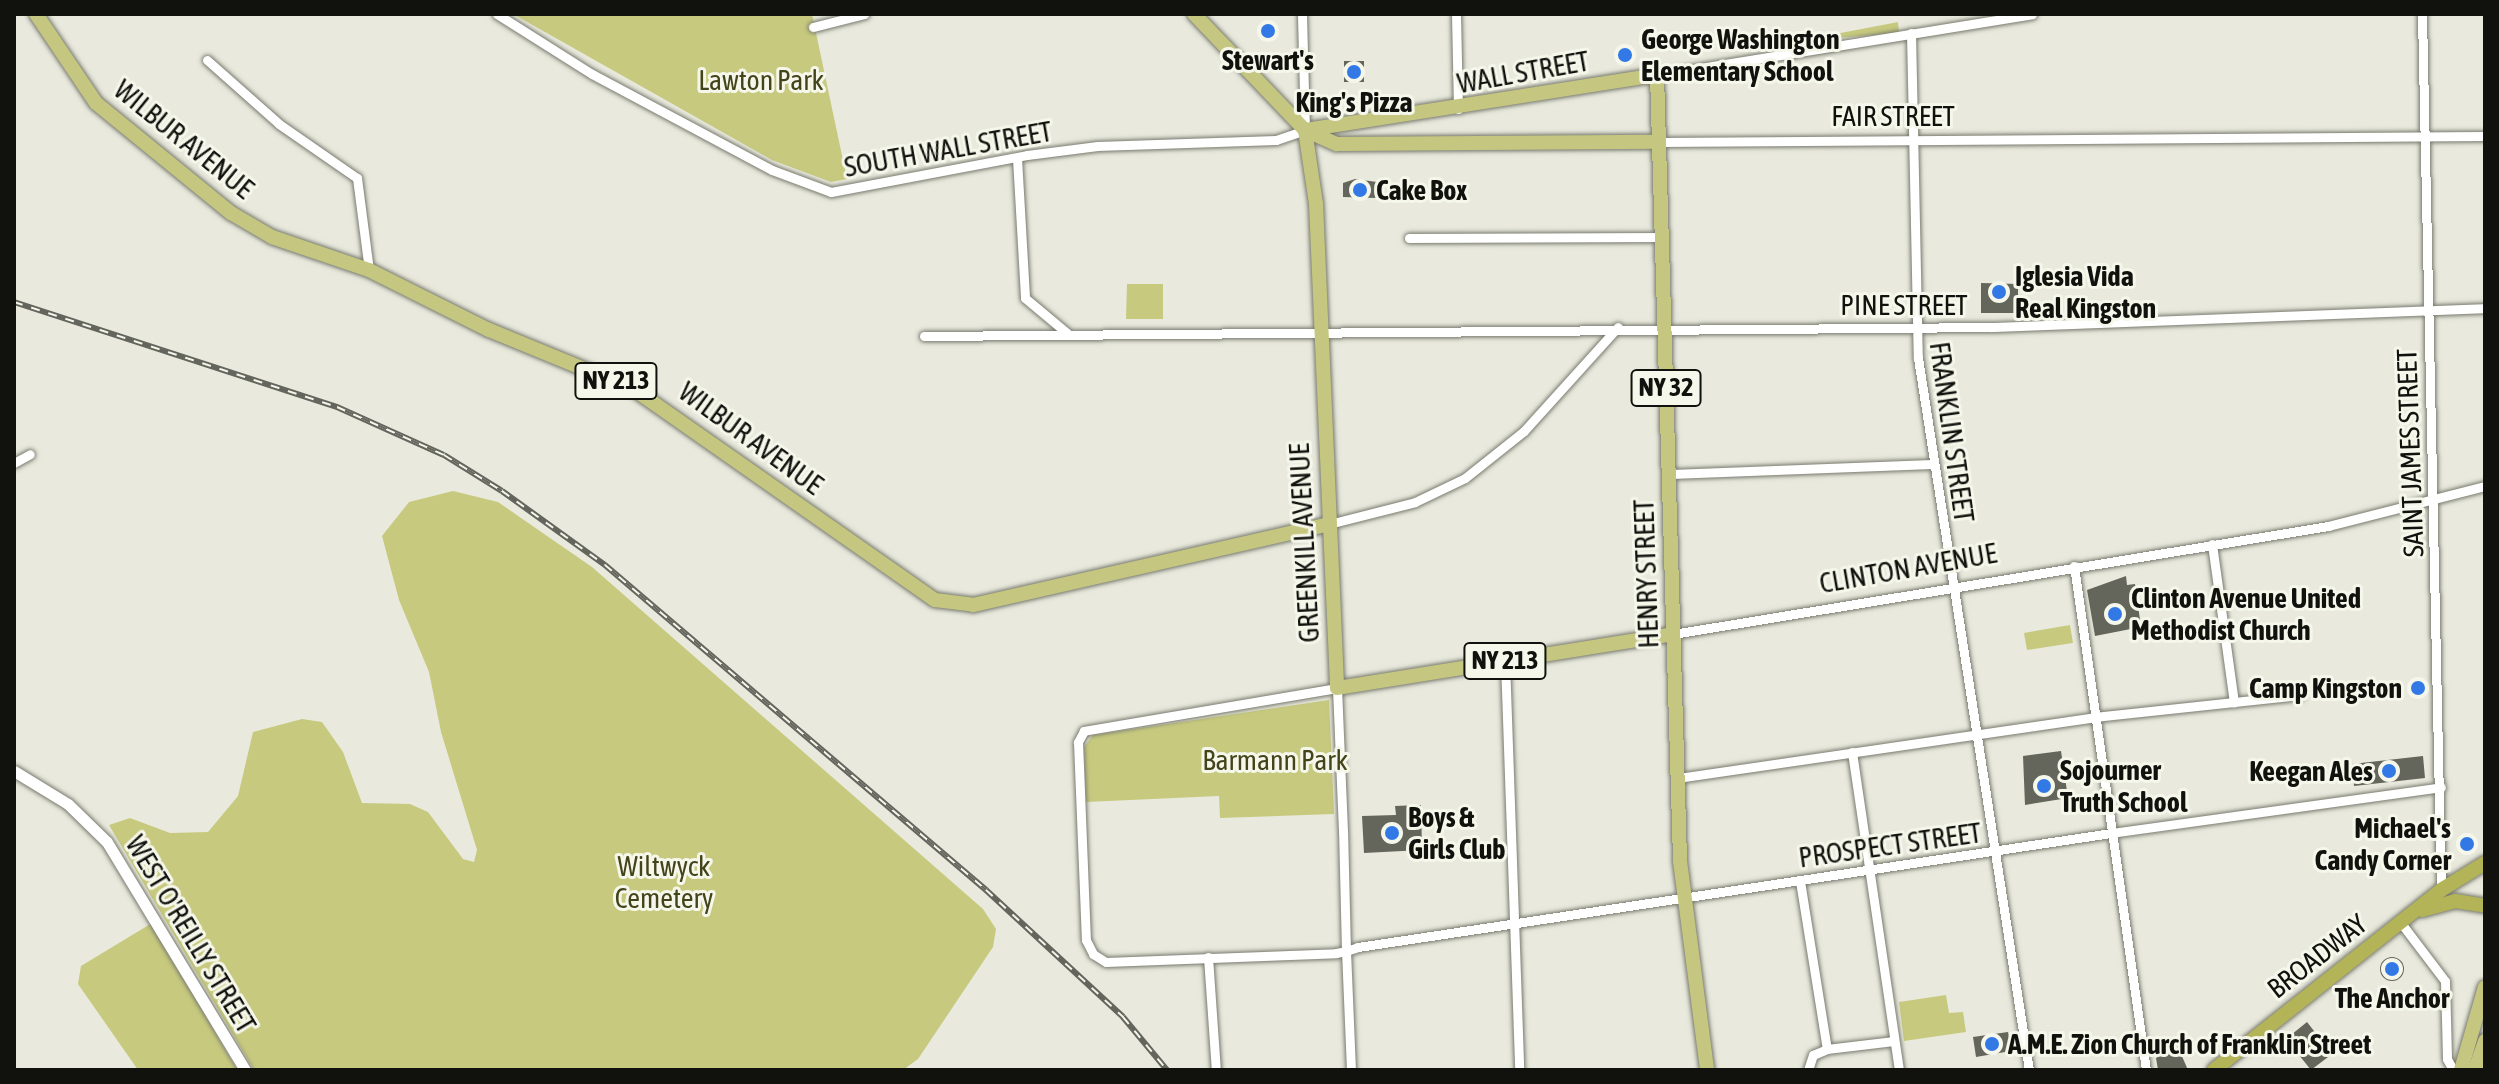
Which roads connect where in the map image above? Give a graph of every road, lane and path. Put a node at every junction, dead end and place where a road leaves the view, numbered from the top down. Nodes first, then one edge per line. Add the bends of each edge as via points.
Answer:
1 (36, 14) edge
2 (497, 14) edge
3 (864, 14) edge
4 (1194, 14) edge
5 (1302, 14) edge
6 (1456, 14) edge
7 (2032, 14) edge
8 (2422, 14) edge
9 (813, 27) dead end
10 (1911, 33) junction
11 (207, 60) dead end
12 (1657, 75) junction
13 (1458, 109) junction
14 (1305, 130) junction
15 (2485, 136) edge
16 (2425, 137) junction
17 (1659, 142) junction
18 (1911, 142) junction
19 (1017, 158) junction
20 (1662, 237) junction
21 (1409, 238) dead end
22 (369, 270) junction
23 (2485, 308) edge
24 (2428, 311) junction
25 (1665, 326) junction
26 (1618, 327) junction
27 (1916, 327) junction
28 (1322, 331) junction
29 (1068, 333) junction
30 (924, 336) dead end
31 (30, 454) dead end
32 (14, 463) edge
33 (1934, 464) junction
34 (1669, 474) junction
35 (2485, 486) edge
36 (2434, 500) junction
37 (1329, 524) junction
38 (2212, 544) junction
39 (2074, 566) junction
40 (1952, 588) junction
41 (1673, 634) junction
42 (1505, 661) junction
43 (1337, 688) junction
44 (2300, 695) dead end
45 (2234, 702) junction
46 (2094, 717) junction
47 (1976, 734) junction
48 (1852, 752) junction
49 (14, 771) edge
50 (1678, 778) junction
51 (2441, 787) junction
52 (2111, 833) junction
53 (1995, 852) junction
54 (2485, 863) edge
55 (1870, 870) junction
56 (1800, 881) junction
57 (2441, 890) junction
58 (1682, 901) junction
59 (2485, 906) edge
60 (2414, 912) junction
61 (2401, 923) junction
62 (1514, 924) junction
63 (1346, 951) junction
64 (1208, 957) junction
65 (2485, 987) edge
66 (1894, 1041) junction
67 (2485, 1041) edge
68 (1827, 1049) junction
69 (245, 1070) edge
70 (1216, 1070) edge
71 (1351, 1070) edge
72 (1519, 1070) edge
73 (1707, 1070) edge
74 (1808, 1070) edge
75 (1899, 1070) edge
76 (2029, 1070) edge
77 (2146, 1070) edge
78 (2214, 1070) edge
79 (2453, 1070) edge
80 (2461, 1070) edge
81 (2475, 1070) edge

1 - 22 main road, WILBUR AVENUE / NY 213 via 96,103 205,195 272,237
2 - 19 street, SOUTH WALL STREET via 592,74 817,188 843,192
3 - 9 street
4 - 14 main road
5 - 14 street, GREENKILL AVENUE
6 - 13 street
7 - 10 street, WALL STREET
8 - 16 street, SAINT JAMES STREET
10 - 12 street, WALL STREET
10 - 18 street, FRANKLIN STREET
11 - 22 street via 279,124 357,178
12 - 13 main road, WALL STREET
12 - 17 main road, HENRY STREET / NY 32
13 - 14 main road, WALL STREET
14 - 17 main road, FAIR STREET via 1337,144
14 - 19 street, SOUTH WALL STREET via 1276,140 1097,146
14 - 28 main road, GREENKILL AVENUE via 1313,158
15 - 16 street, FAIR STREET
16 - 18 street, FAIR STREET
16 - 24 street, SAINT JAMES STREET
17 - 18 street, FAIR STREET
17 - 20 main road, HENRY STREET / NY 32
18 - 27 street, FRANKLIN STREET
19 - 29 street via 1025,298
20 - 21 street
20 - 25 main road, HENRY STREET / NY 32
22 - 37 main road, WILBUR AVENUE / NY 213 via 664,406 935,600 973,605
23 - 24 street, PINE STREET
24 - 27 street, PINE STREET
24 - 36 street, SAINT JAMES STREET
25 - 26 street, PINE STREET
25 - 27 street, PINE STREET
25 - 34 main road, HENRY STREET / NY 32
26 - 28 street, PINE STREET
26 - 37 street via 1524,431 1487,463 1415,502
27 - 33 street, FRANKLIN STREET
28 - 29 street, PINE STREET
28 - 37 main road, GREENKILL AVENUE
29 - 30 street, PINE STREET
31 - 32 street
33 - 34 street
33 - 40 street, FRANKLIN STREET
34 - 41 main road, HENRY STREET / NY 32
35 - 36 street, CLINTON AVENUE
36 - 38 street, CLINTON AVENUE via 2328,526
36 - 51 street, SAINT JAMES STREET
37 - 43 main road, GREENKILL AVENUE
38 - 39 street, CLINTON AVENUE
38 - 45 street
39 - 40 street, CLINTON AVENUE
39 - 46 street
40 - 41 street, CLINTON AVENUE
40 - 47 street, FRANKLIN STREET
41 - 42 main road, CLINTON AVENUE / NY 213
41 - 50 main road, HENRY STREET / NY 32
42 - 43 main road, CLINTON AVENUE / NY 213
42 - 62 street
43 - 63 street, GREENKILL AVENUE
43 - 64 street, PROSPECT STREET via 1238,700 1082,734 1086,940 1102,961
44 - 45 street
45 - 46 street
46 - 47 street
46 - 52 street
47 - 48 street
47 - 53 street, FRANKLIN STREET
48 - 50 street
48 - 55 street
49 - 69 street, WEST O'REILLY STREET via 68,804 107,842
50 - 58 main road, HENRY STREET / NY 32
51 - 52 street, PROSPECT STREET
51 - 57 street, SAINT JAMES STREET
52 - 53 street, PROSPECT STREET
52 - 77 street
53 - 55 street, PROSPECT STREET
53 - 76 street, FRANKLIN STREET
54 - 57 highway, BROADWAY
55 - 56 street, PROSPECT STREET
55 - 66 street
56 - 58 street, PROSPECT STREET
56 - 68 street
57 - 60 highway, BROADWAY
58 - 62 street, PROSPECT STREET
58 - 73 main road, HENRY STREET / NY 32
59 - 60 highway, BROADWAY via 2455,901
60 - 61 highway, BROADWAY
61 - 78 highway, BROADWAY
61 - 79 street via 2445,981 2447,1059
62 - 63 street, PROSPECT STREET
62 - 72 street
63 - 64 street, PROSPECT STREET
63 - 71 street, GREENKILL AVENUE
64 - 70 street
65 - 80 main road
66 - 68 street
66 - 75 street
67 - 81 main road
68 - 74 street via 1813,1055

